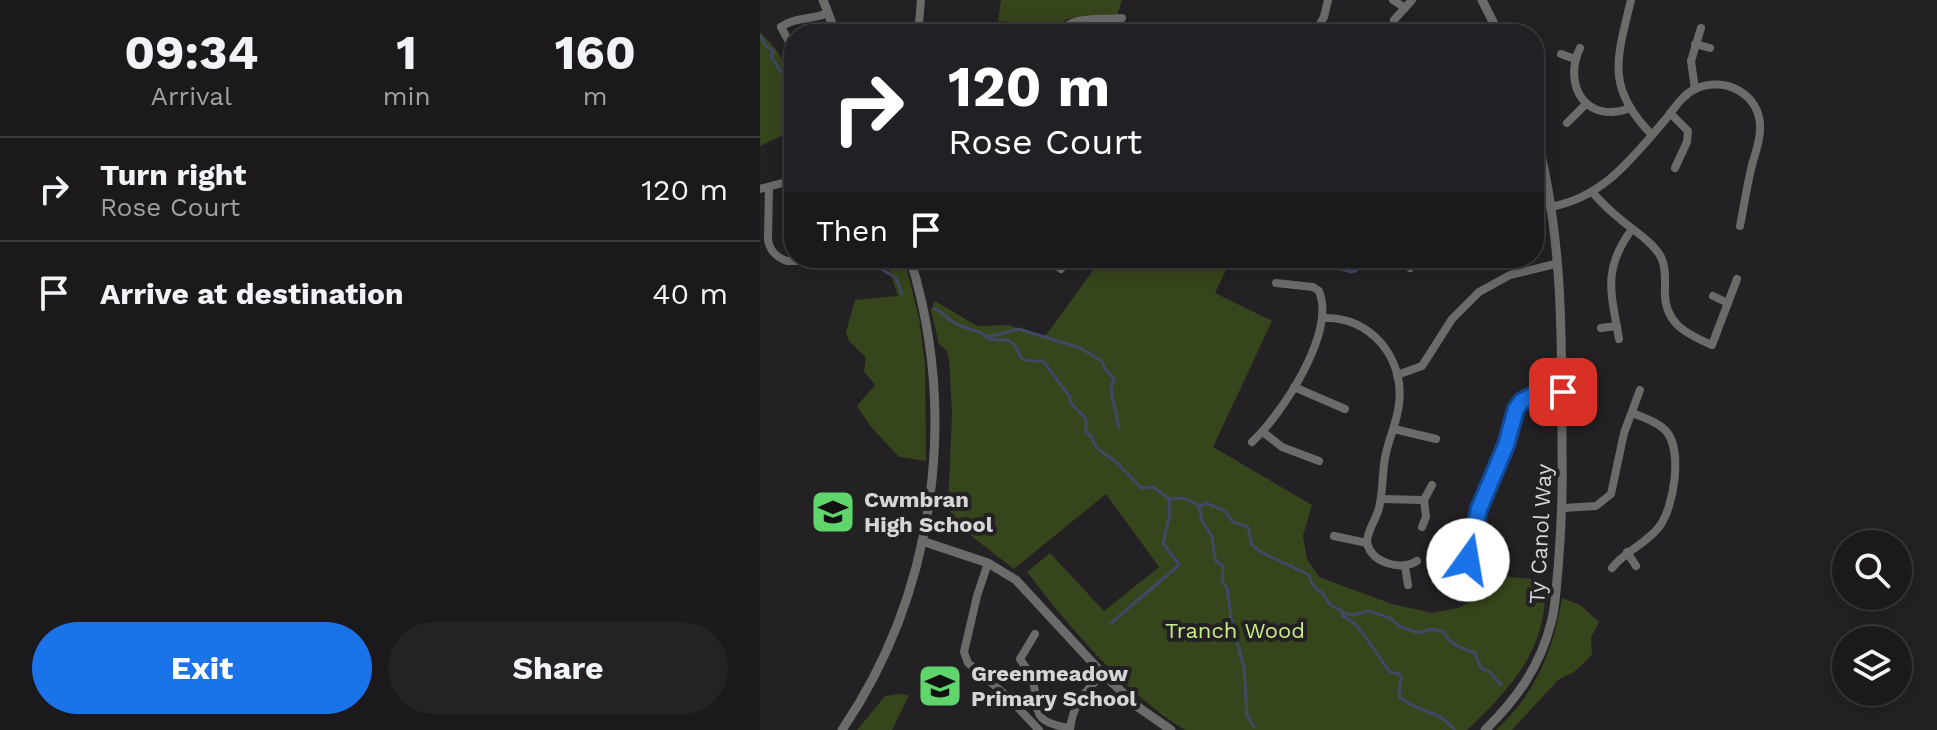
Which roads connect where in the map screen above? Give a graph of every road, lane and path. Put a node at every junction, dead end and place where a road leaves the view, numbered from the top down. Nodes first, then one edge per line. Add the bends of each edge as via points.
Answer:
1 (823, 0) edge
2 (921, 0) edge
3 (1328, 0) edge
4 (1393, 0) edge
5 (1412, 0) edge
6 (1482, 0) edge
7 (1631, 0) edge
8 (1405, 8) junction
9 (828, 13) junction
10 (1122, 18) dead end
11 (1394, 20) dead end
12 (785, 24) edge
13 (832, 24) edge
14 (919, 24) edge
15 (1067, 24) edge
16 (1320, 24) edge
17 (1494, 24) edge
18 (1701, 28) dead end
19 (1695, 44) junction
20 (1580, 48) dead end
21 (1710, 48) dead end
22 (1561, 54) dead end
23 (1575, 59) junction
24 (1695, 89) junction
25 (1586, 104) junction
26 (1630, 108) junction
27 (1670, 113) junction
28 (1567, 123) dead end
29 (1652, 135) junction
30 (1675, 168) dead end
31 (1544, 177) edge
32 (784, 183) edge
33 (764, 188) edge
34 (1593, 193) junction
35 (1550, 207) junction
36 (1740, 226) dead end
37 (1632, 229) junction
38 (784, 260) edge
39 (1555, 264) junction
40 (1544, 267) edge
41 (913, 268) edge
42 (1539, 268) edge
43 (1737, 279) dead end
44 (1276, 283) dead end
45 (1713, 296) dead end
46 (1728, 303) junction
47 (1324, 318) junction
48 (1617, 326) junction
49 (1601, 328) dead end
50 (1619, 339) dead end
51 (1397, 375) junction
52 (1294, 387) junction
53 (1640, 390) dead end
54 (1563, 392) junction
55 (1345, 409) dead end
56 (1633, 413) junction
57 (1394, 429) junction
58 (1263, 432) junction
59 (1436, 439) dead end
60 (1252, 442) dead end
61 (1319, 461) dead end
62 (1432, 485) dead end
63 (1381, 499) junction
64 (1424, 500) junction
65 (1563, 508) junction
66 (1422, 527) dead end
67 (1334, 536) dead end
68 (922, 541) junction
69 (1367, 543) junction
70 (1471, 546) junction
71 (1491, 550) dead end
72 (1627, 552) junction
73 (1468, 560) dead end
74 (1417, 561) dead end
75 (988, 563) junction
76 (1405, 566) junction
77 (1636, 566) dead end
78 (1612, 568) dead end
79 (1408, 585) dead end
80 (1035, 634) dead end
81 (1103, 674) junction
82 (1070, 729) edge
83 (842, 730) edge
84 (1039, 730) edge
85 (1171, 730) edge
86 (1485, 730) edge

1 - 9 street
2 - 14 street
3 - 16 street
4 - 8 street
5 - 8 street
6 - 17 street
7 - 26 street via 1618,67
8 - 11 street
9 - 12 street
9 - 13 street
10 - 15 street
18 - 19 street
19 - 21 street
19 - 24 street
20 - 23 street
22 - 23 street
23 - 25 street via 1573,82
24 - 27 street
24 - 36 street via 1728,85 1748,97 1759,116 1759,140
25 - 26 street via 1603,112
25 - 28 street
26 - 29 street
27 - 29 street
27 - 30 street via 1688,131
29 - 34 street
31 - 35 street, Ty Canol Way
32 - 33 street
33 - 38 street via 769,247
34 - 35 street
34 - 37 street
35 - 39 street, Ty Canol Way
37 - 46 street via 1661,258 1665,303 1674,323 1690,336 1716,347
37 - 48 street via 1612,265
39 - 40 street
39 - 54 street, Ty Canol Way
41 - 68 street via 934,369 935,465
42 - 51 street via 1510,275 1479,292 1452,319 1422,366
43 - 46 street
44 - 47 street via 1319,291
45 - 46 street
47 - 51 street via 1356,322 1369,330 1387,350
47 - 52 street
48 - 49 street
48 - 50 street
51 - 57 street
52 - 55 street
52 - 58 street
53 - 56 street
54 - 65 street, Ty Canol Way
54 - 70 street via 1530,397 1516,409
56 - 65 street via 1611,494 1596,506
56 - 72 street via 1664,429 1676,459 1664,520
57 - 59 street
57 - 63 street
58 - 60 street
58 - 61 street via 1282,447
62 - 64 street
63 - 64 street
63 - 69 street
64 - 66 street
65 - 86 street, Ty Canol Way via 1548,635 1528,680
67 - 69 street
68 - 75 street
68 - 83 street via 886,650
69 - 76 street via 1376,556
70 - 71 street
70 - 73 street
72 - 77 street
72 - 78 street
74 - 76 street
75 - 81 street via 1034,597
75 - 84 street via 964,652 968,663
76 - 79 street
80 - 82 street via 1020,659 1031,676 1036,710 1041,719
81 - 82 street via 1080,698
81 - 85 street

